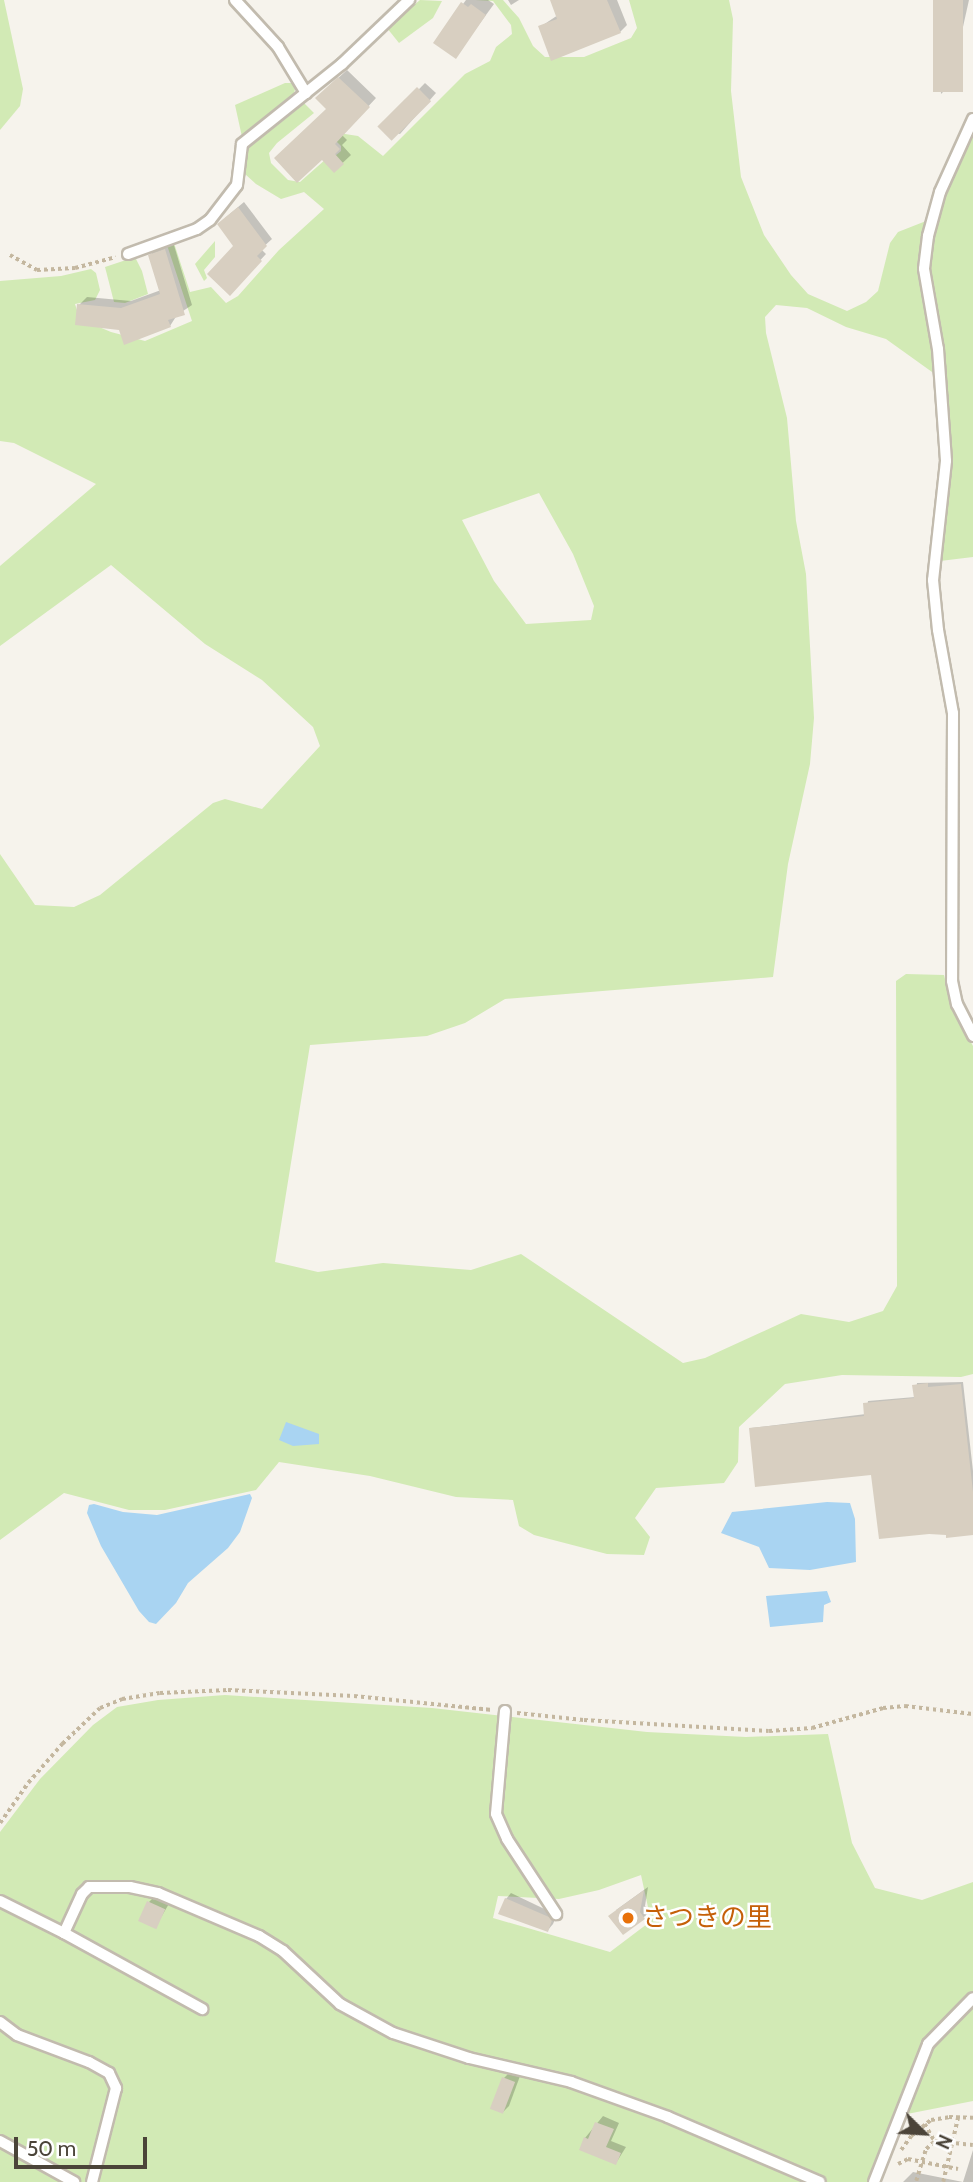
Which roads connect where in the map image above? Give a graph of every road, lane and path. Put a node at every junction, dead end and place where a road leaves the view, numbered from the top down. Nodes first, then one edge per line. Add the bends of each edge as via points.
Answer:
1 (235, 0) edge
2 (410, 0) edge
3 (306, 93) junction
4 (973, 119) edge
5 (128, 254) joint
6 (10, 255) dead end
7 (973, 1036) edge
8 (505, 1711) junction
9 (973, 1714) edge
10 (0, 1823) edge
11 (0, 1901) edge
12 (556, 1914) dead end
13 (64, 1933) junction
14 (973, 1998) edge
15 (202, 2009) dead end
16 (0, 2022) edge
17 (958, 2117) junction
18 (973, 2118) edge
19 (925, 2124) junction
20 (0, 2141) edge
21 (935, 2141) junction
22 (953, 2141) junction
23 (973, 2145) edge
24 (887, 2148) junction
25 (921, 2160) junction
26 (898, 2164) dead end
27 (947, 2166) junction
28 (958, 2169) dead end
29 (74, 2182) edge
30 (92, 2182) edge
31 (820, 2182) edge
32 (874, 2182) edge
33 (916, 2182) edge
34 (943, 2182) edge

1 - 3 lane via 278,47
2 - 3 lane
3 - 5 lane via 242,144 237,185 210,220
4 - 7 lane via 940,192 924,269 938,349 946,461 933,580 953,713 952,981 957,1004
5 - 6 path via 75,268 37,270
8 - 9 path via 769,1731 813,1728 905,1706
8 - 10 path via 355,1696 228,1690 122,1699 100,1707 62,1744
8 - 12 lane via 496,1814
11 - 13 lane
13 - 15 lane
13 - 31 lane via 89,1887 130,1887 158,1894 259,1936 283,1951 340,2004 393,2033 469,2058 570,2082 668,2117
14 - 24 lane via 928,2044
16 - 30 lane via 17,2035 109,2073 116,2088
17 - 18 path
17 - 19 path via 940,2117
17 - 22 path
19 - 21 path
19 - 24 path via 905,2148
20 - 29 lane
21 - 22 path
21 - 25 path
22 - 23 path
22 - 27 path
24 - 32 lane
25 - 26 path
25 - 27 path
25 - 33 path
27 - 28 path
27 - 34 path

